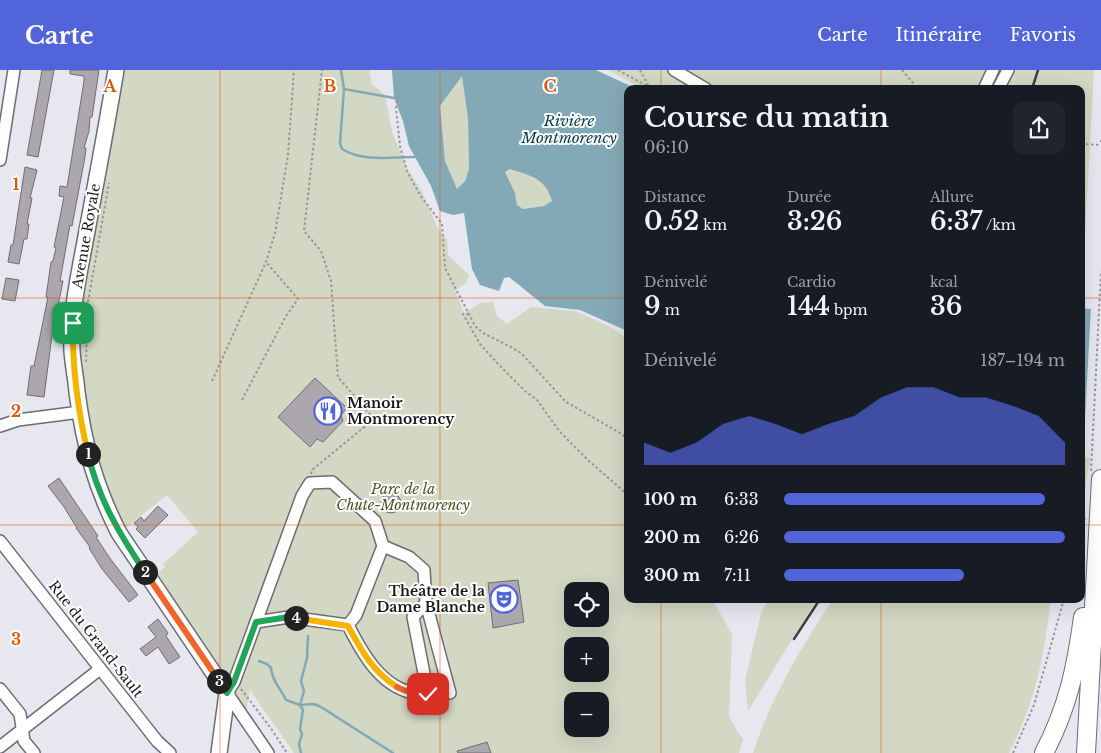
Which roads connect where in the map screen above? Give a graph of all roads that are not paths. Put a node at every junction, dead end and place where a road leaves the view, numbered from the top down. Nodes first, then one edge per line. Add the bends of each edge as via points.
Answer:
1 (14, 70) edge
2 (116, 70) edge
3 (674, 70) edge
4 (993, 70) edge
5 (1008, 70) edge
6 (699, 85) edge
7 (986, 85) edge
8 (1000, 85) edge
9 (0, 157) edge
10 (0, 160) edge
11 (80, 412) junction
12 (0, 426) edge
13 (1101, 478) edge
14 (1098, 510) junction
15 (0, 541) edge
16 (383, 546) junction
17 (1085, 597) edge
18 (426, 603) junction
19 (1084, 603) edge
20 (256, 622) junction
21 (348, 626) junction
22 (100, 669) junction
23 (231, 688) junction
24 (0, 689) edge
25 (428, 694) junction
26 (23, 728) junction
27 (0, 747) edge
28 (34, 753) edge
29 (170, 753) edge
30 (219, 753) edge
31 (268, 753) edge
32 (1044, 753) edge
33 (1086, 753) edge

1 - 9 street
2 - 11 main road, Avenue Royale via 73,323 72,352
3 - 6 street
4 - 7 street
5 - 8 street
9 - 10 street
11 - 12 street via 18,420
11 - 23 main road, Avenue Royale via 97,484 119,533
13 - 14 highway
14 - 17 highway
14 - 33 highway
15 - 22 street, Rue du Grand-Sault
16 - 18 street via 409,557 424,570
16 - 20 street via 375,521 332,482 310,482
16 - 21 street via 356,615
18 - 25 street via 413,618
18 - 25 street via 450,692
19 - 32 highway via 1073,678 1064,710
20 - 21 street via 289,617
20 - 23 street
21 - 25 street via 362,651 388,682 402,690
22 - 26 street
22 - 29 street, Rue du Grand-Sault
23 - 30 main road
23 - 31 street
24 - 26 street via 20,714
26 - 27 street
26 - 28 street via 24,741

